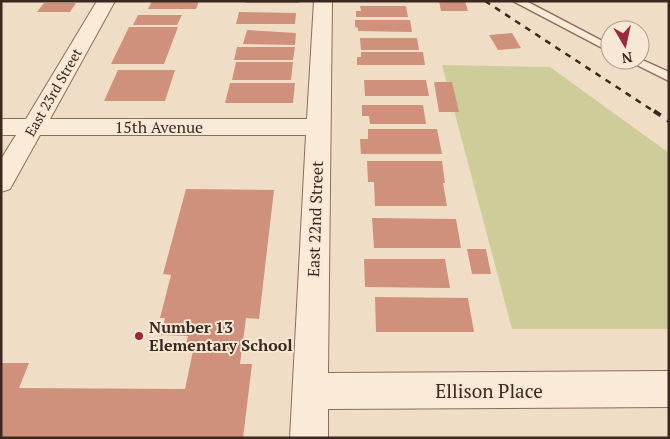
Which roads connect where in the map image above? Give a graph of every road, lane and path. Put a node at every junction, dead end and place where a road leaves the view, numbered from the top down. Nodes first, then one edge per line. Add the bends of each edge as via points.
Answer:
1 (106, 1) edge
2 (323, 1) edge
3 (518, 1) edge
4 (600, 44) edge
5 (650, 68) edge
6 (669, 77) edge
7 (1, 127) edge
8 (32, 127) junction
9 (318, 127) junction
10 (1, 182) edge
11 (669, 389) edge
12 (310, 391) junction
13 (309, 438) edge

1 - 8 street, East 23rd Street
2 - 9 street, East 22nd Street
3 - 4 lane
5 - 6 lane
7 - 8 street, 15th Avenue
8 - 9 street, 15th Avenue
8 - 10 street, East 23rd Street
9 - 12 street, East 22nd Street
11 - 12 street, Ellison Place
12 - 13 street, East 22nd Street

